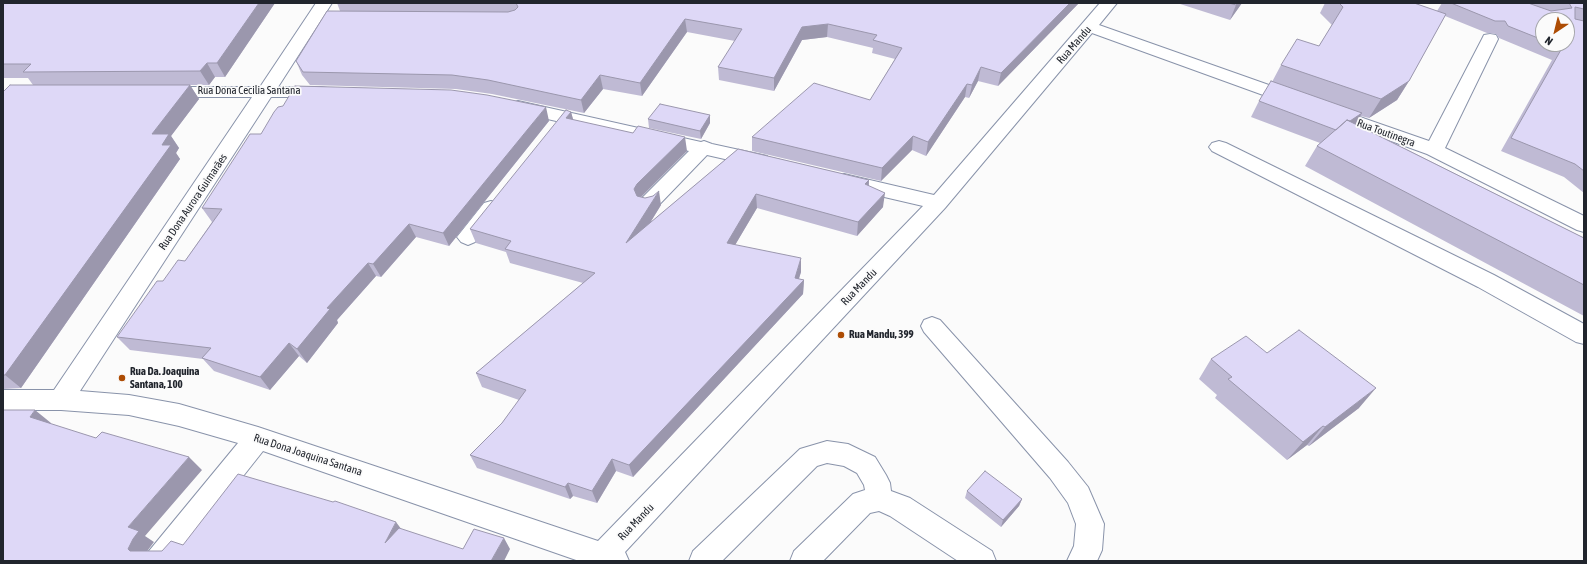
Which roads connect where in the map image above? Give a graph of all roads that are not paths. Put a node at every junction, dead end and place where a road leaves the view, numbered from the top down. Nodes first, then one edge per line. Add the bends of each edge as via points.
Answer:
1 (1109, 3) edge
2 (323, 12) edge
3 (1090, 27) junction
4 (1490, 39) dead end
5 (267, 91) junction
6 (147, 92) edge
7 (336, 92) edge
8 (499, 102) edge
9 (564, 117) junction
10 (550, 135) edge
11 (704, 147) junction
12 (1218, 147) dead end
13 (1434, 150) junction
14 (780, 165) edge
15 (825, 176) edge
16 (502, 195) edge
17 (938, 203) junction
18 (648, 204) edge
19 (1584, 225) edge
20 (468, 237) dead end
21 (932, 326) dead end
22 (1584, 336) edge
23 (3, 400) edge
24 (61, 400) junction
25 (258, 438) junction
26 (879, 499) junction
27 (607, 559) edge
28 (160, 561) edge
29 (703, 561) edge
30 (804, 561) edge
31 (982, 561) edge
32 (1081, 561) edge

1 - 3 street, Rua Mandu
2 - 5 street, Rua Dona Aurora Guimarães
3 - 13 street, Rua Toutinegra
3 - 17 street, Rua Mandu
4 - 13 street
5 - 6 street, Rua Dona Cecilia Santana
5 - 7 street, Rua Dona Cecilia Santana
5 - 24 street, Rua Dona Aurora Guimarães
8 - 9 street
9 - 10 street
9 - 11 street
11 - 14 street
11 - 18 street
12 - 22 street via 1486,281
13 - 19 street, Rua Toutinegra
15 - 17 street
16 - 20 street
17 - 27 street, Rua Mandu
21 - 32 street via 1079,496 1090,524 1088,550
23 - 24 street, Rua Dona Joaquina Santana
24 - 25 street, Rua Dona Joaquina Santana via 129,405 179,415
25 - 27 street, Rua Dona Joaquina Santana
25 - 28 street
26 - 29 street via 877,483 866,465 848,455 827,452 809,457
26 - 30 street via 862,503
26 - 31 street via 900,507

